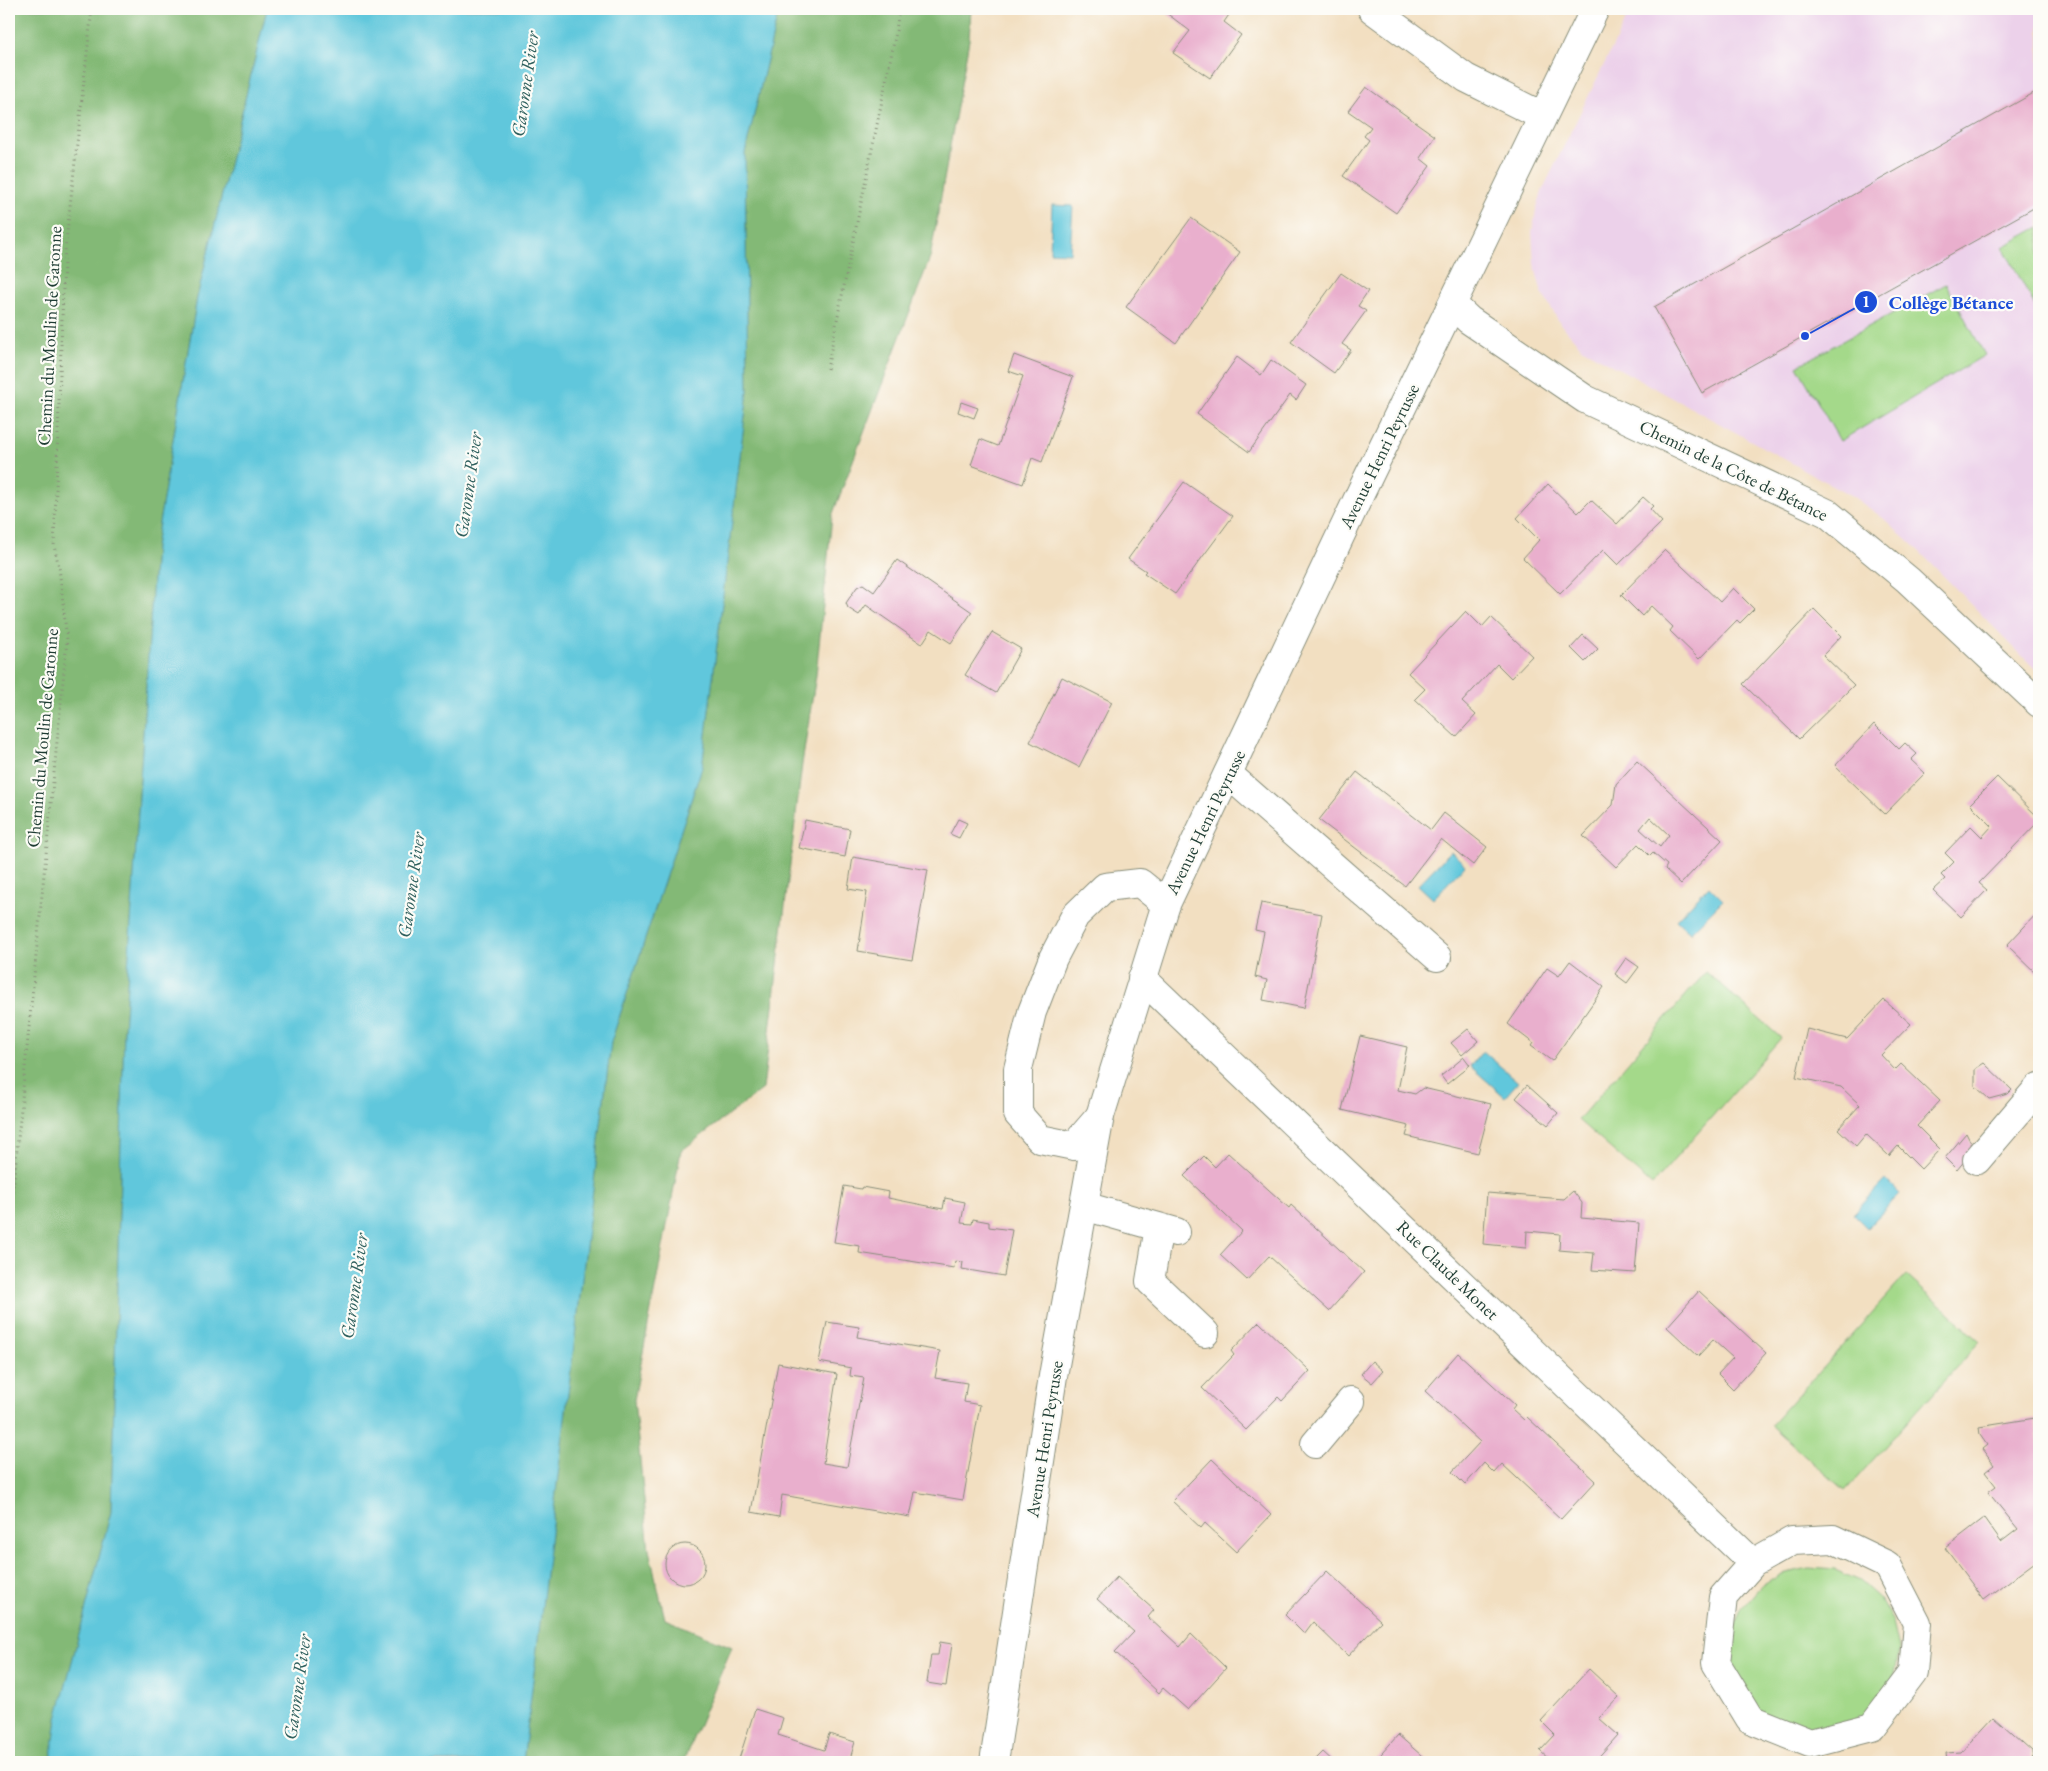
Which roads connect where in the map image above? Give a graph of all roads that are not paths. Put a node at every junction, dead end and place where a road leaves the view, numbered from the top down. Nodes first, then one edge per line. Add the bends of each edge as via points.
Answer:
1 (1372, 9) edge
2 (1595, 9) edge
3 (1542, 116) junction
4 (1452, 305) junction
5 (2039, 703) edge
6 (1228, 774) junction
7 (1166, 904) junction
8 (1437, 957) dead end
9 (1142, 978) junction
10 (2039, 1087) edge
11 (1100, 1116) junction
12 (1976, 1160) dead end
13 (1084, 1206) junction
14 (1205, 1333) dead end
15 (1351, 1401) dead end
16 (1314, 1444) dead end
17 (1753, 1563) junction
18 (994, 1762) edge

1 - 3 street via 1466,78
2 - 3 street, Avenue Henri Peyrusse
3 - 4 street, Avenue Henri Peyrusse
4 - 5 street, Chemin de la Côte de Bétance via 1585,399 1827,513 1908,580
4 - 6 street, Avenue Henri Peyrusse
6 - 7 street, Avenue Henri Peyrusse
6 - 8 street
7 - 9 street, Avenue Henri Peyrusse
7 - 11 street, Avenue Henri Peyrusse via 1140,883 1105,887 1075,916 1053,958 1032,1012 1018,1070 1018,1114 1040,1139 1074,1146
9 - 11 street, Avenue Henri Peyrusse
9 - 17 street, Rue Claude Monet
10 - 12 street
11 - 13 street, Avenue Henri Peyrusse
13 - 14 street via 1168,1230 1150,1282
13 - 18 street, Avenue Henri Peyrusse via 1053,1376
15 - 16 street
17 - 17 street via 1792,1541 1833,1539 1887,1565 1917,1623 1913,1673 1872,1727 1810,1743 1750,1719 1716,1663 1723,1598

